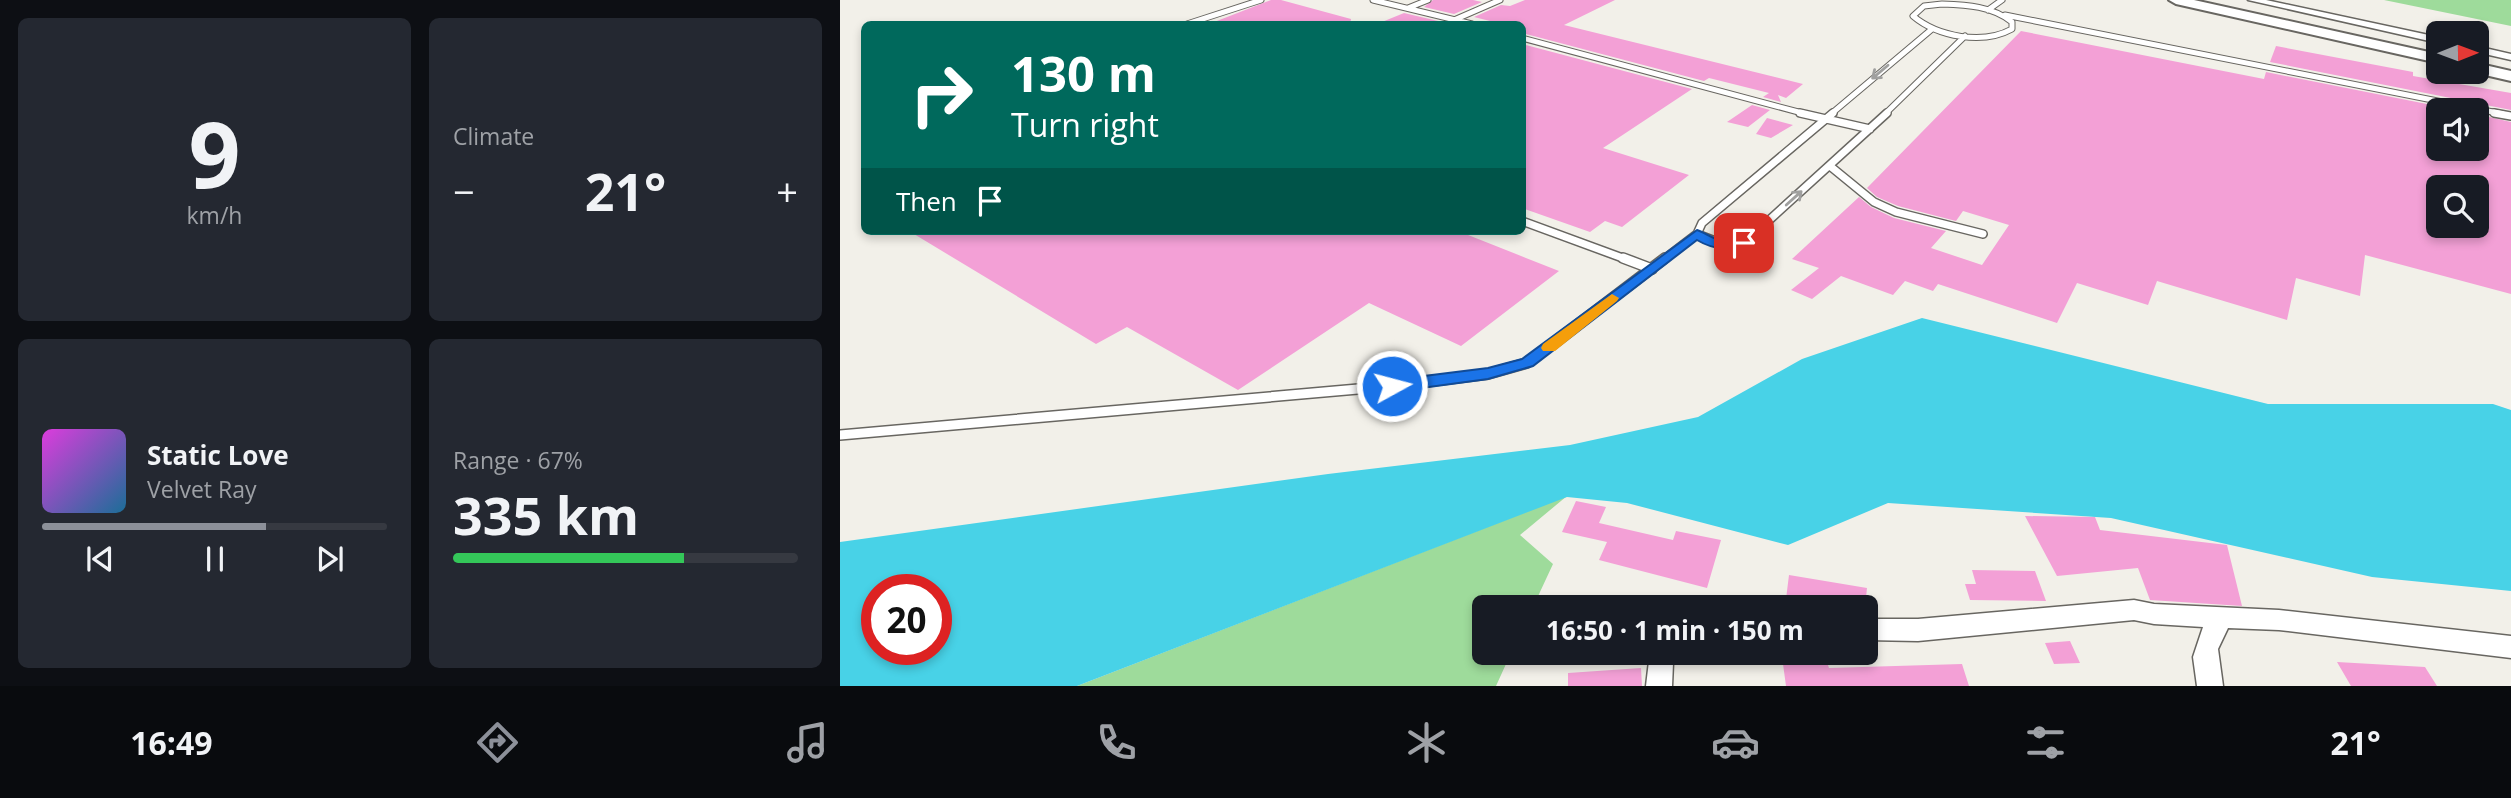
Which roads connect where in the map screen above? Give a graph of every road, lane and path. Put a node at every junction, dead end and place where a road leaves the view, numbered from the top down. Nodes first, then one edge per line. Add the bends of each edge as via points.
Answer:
1 (1261, 0) edge
2 (1373, 0) edge
3 (1428, 0) edge
4 (1500, 0) edge
5 (1961, 0) edge
6 (2002, 0) edge
7 (2176, 0) edge
8 (2198, 0) edge
9 (2253, 0) edge
10 (1954, 5) junction
11 (1407, 9) junction
12 (1988, 10) junction
13 (2005, 15) junction
14 (1454, 20) junction
15 (1197, 21) edge
16 (1458, 21) edge
17 (1932, 29) junction
18 (1965, 36) junction
19 (2426, 37) edge
20 (1526, 39) edge
21 (2426, 51) edge
22 (2489, 52) edge
23 (2426, 57) edge
24 (2511, 57) edge
25 (2489, 66) edge
26 (2489, 71) edge
27 (2511, 71) edge
28 (2511, 76) edge
29 (2511, 116) edge
30 (1823, 119) junction
31 (1870, 129) junction
32 (1830, 166) junction
33 (1526, 222) edge
34 (1697, 234) junction
35 (1983, 234) dead end
36 (1652, 269) junction
37 (840, 435) edge
38 (2223, 616) junction
39 (1878, 630) edge
40 (2511, 647) edge
41 (1661, 665) edge
42 (1659, 686) edge
43 (2210, 686) edge

1 - 15 lane
2 - 11 lane
3 - 11 lane
4 - 14 lane
5 - 10 lane
6 - 12 lane
7 - 23 main road
8 - 21 main road
9 - 19 street
10 - 12 lane
10 - 17 lane via 1924,6 1913,16
11 - 14 lane
12 - 13 lane
13 - 18 lane via 2012,22 2008,33
13 - 29 lane
14 - 16 lane
17 - 18 lane
17 -> 30 lane
18 - 31 lane
20 - 30 lane
22 - 24 street
25 - 27 main road
26 - 28 main road
30 - 31 lane
30 - 34 lane via 1702,223
31 - 32 lane
34 -> 32 lane via 1724,245 1744,243
32 - 35 lane via 1874,202 1896,212
33 - 36 lane
34 - 36 lane
36 - 37 lane via 1528,363 1488,374
38 - 39 street via 2134,610
38 - 40 street
38 - 43 street via 2209,634 2204,661
41 - 42 street

